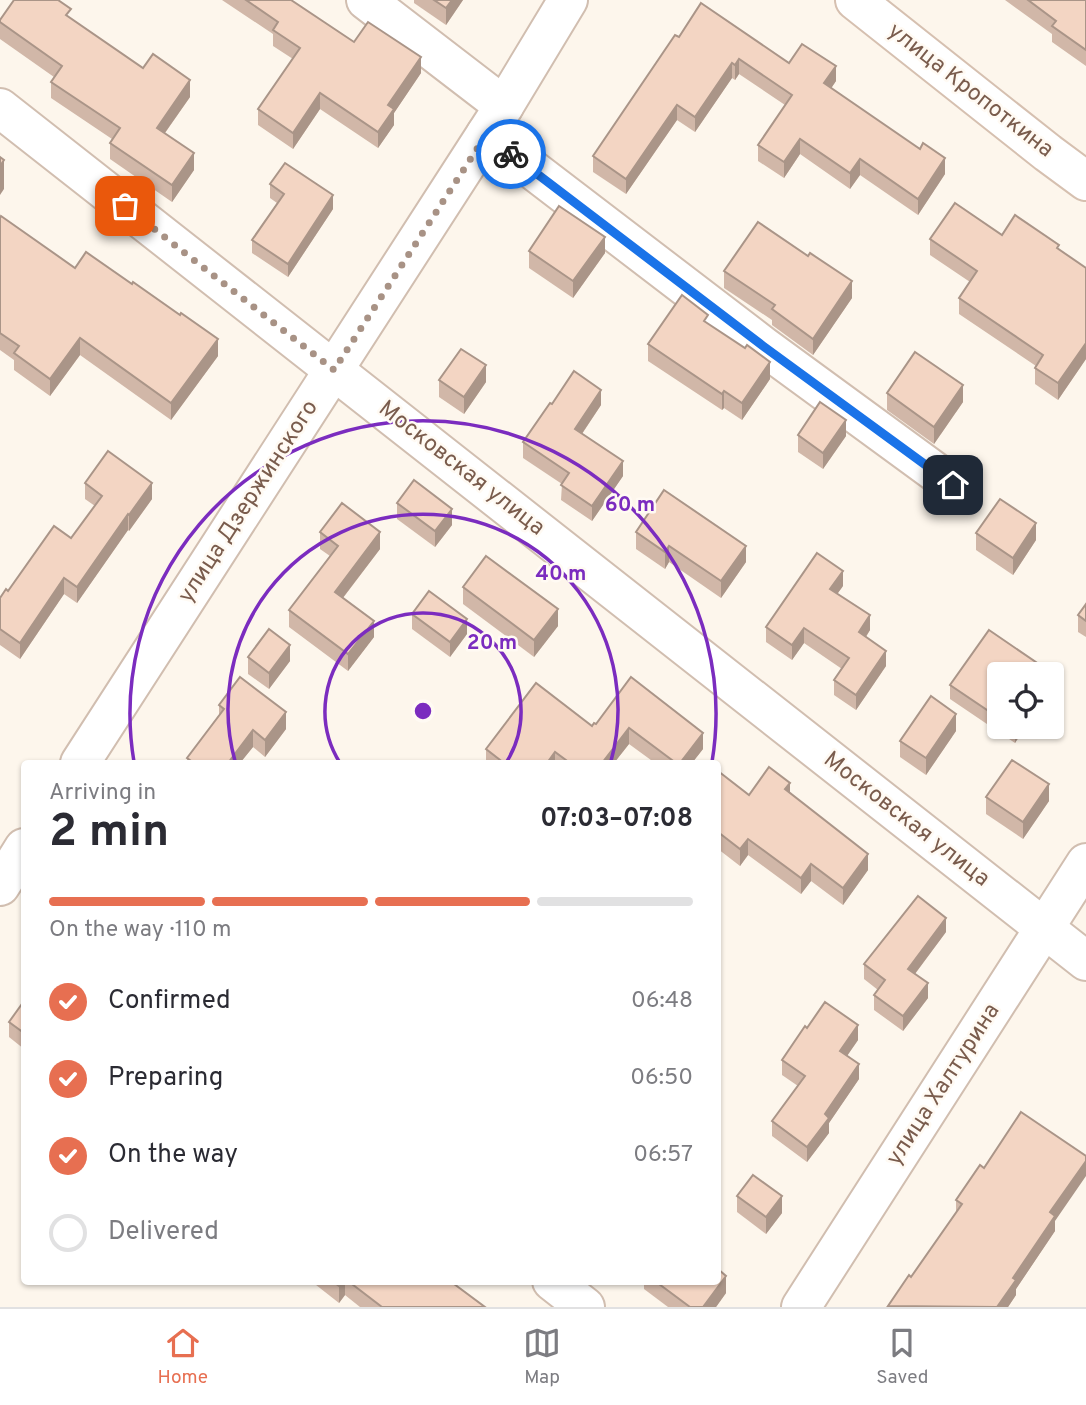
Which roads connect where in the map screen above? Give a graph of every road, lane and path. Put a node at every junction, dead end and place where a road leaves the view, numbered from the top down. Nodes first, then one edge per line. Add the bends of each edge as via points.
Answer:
1 (366, 0) edge
2 (568, 0) edge
3 (855, 0) edge
4 (0, 108) edge
5 (496, 120) junction
6 (1086, 181) edge
7 (334, 370) junction
8 (953, 485) dead end
9 (82, 760) edge
10 (1086, 863) edge
11 (1045, 929) junction
12 (1086, 961) edge
13 (557, 1285) edge
14 (585, 1307) edge
15 (801, 1307) edge

1 - 5 street
2 - 5 street, улица Дзержинского
3 - 6 street, улица Кропоткина
4 - 7 street, Московская улица
5 - 7 street, улица Дзержинского
5 - 8 street via 763,346
7 - 9 street, улица Дзержинского
7 - 11 street, Московская улица
10 - 11 street, улица Халтурина
11 - 12 street, Московская улица
11 - 15 street, улица Халтурина
13 - 14 street

